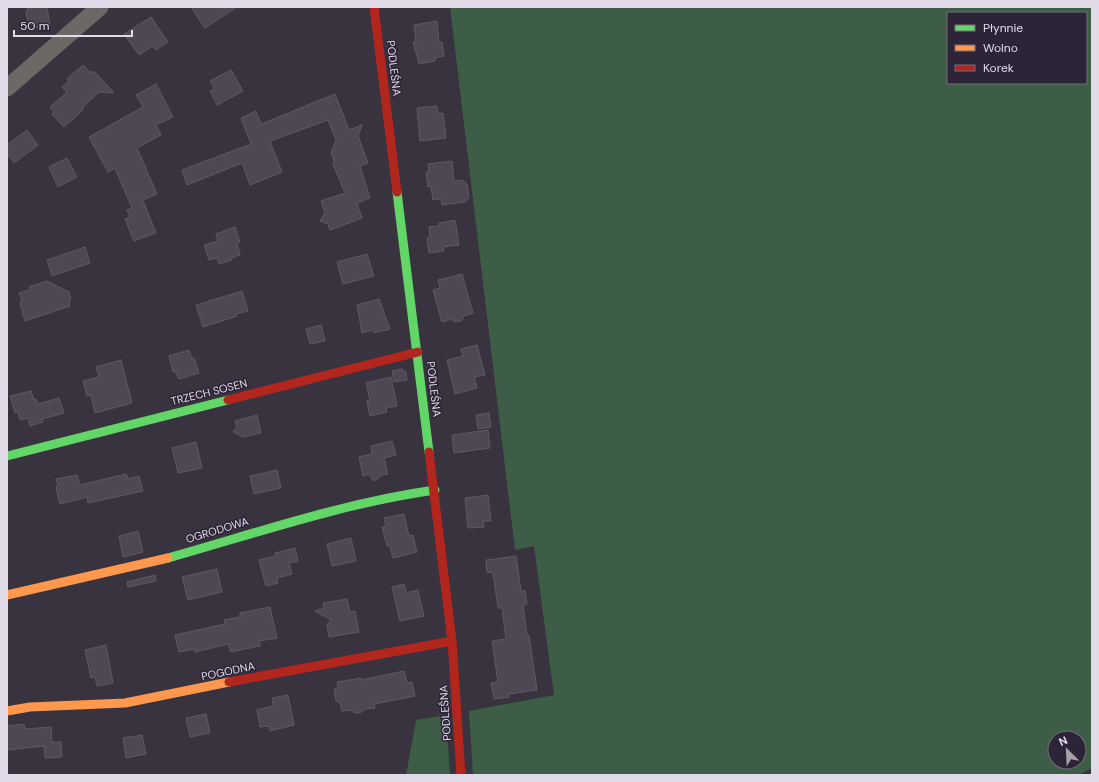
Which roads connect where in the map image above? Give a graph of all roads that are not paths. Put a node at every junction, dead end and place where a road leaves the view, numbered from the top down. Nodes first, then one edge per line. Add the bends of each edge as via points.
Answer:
1 (100, 7) edge
2 (374, 7) edge
3 (7, 88) edge
4 (418, 352) junction
5 (7, 456) edge
6 (435, 490) junction
7 (7, 595) edge
8 (452, 641) junction
9 (7, 711) edge
10 (461, 775) edge

1 - 3 street
2 - 4 street, PODLEŚNA
4 - 5 street, TRZECH SOSEN
4 - 6 street, PODLEŚNA
6 - 7 street, OGRODOWA via 382,498 289,521 161,560
6 - 8 street, PODLEŚNA
8 - 9 street, POGODNA via 125,703 30,707
8 - 10 street, PODLEŚNA

